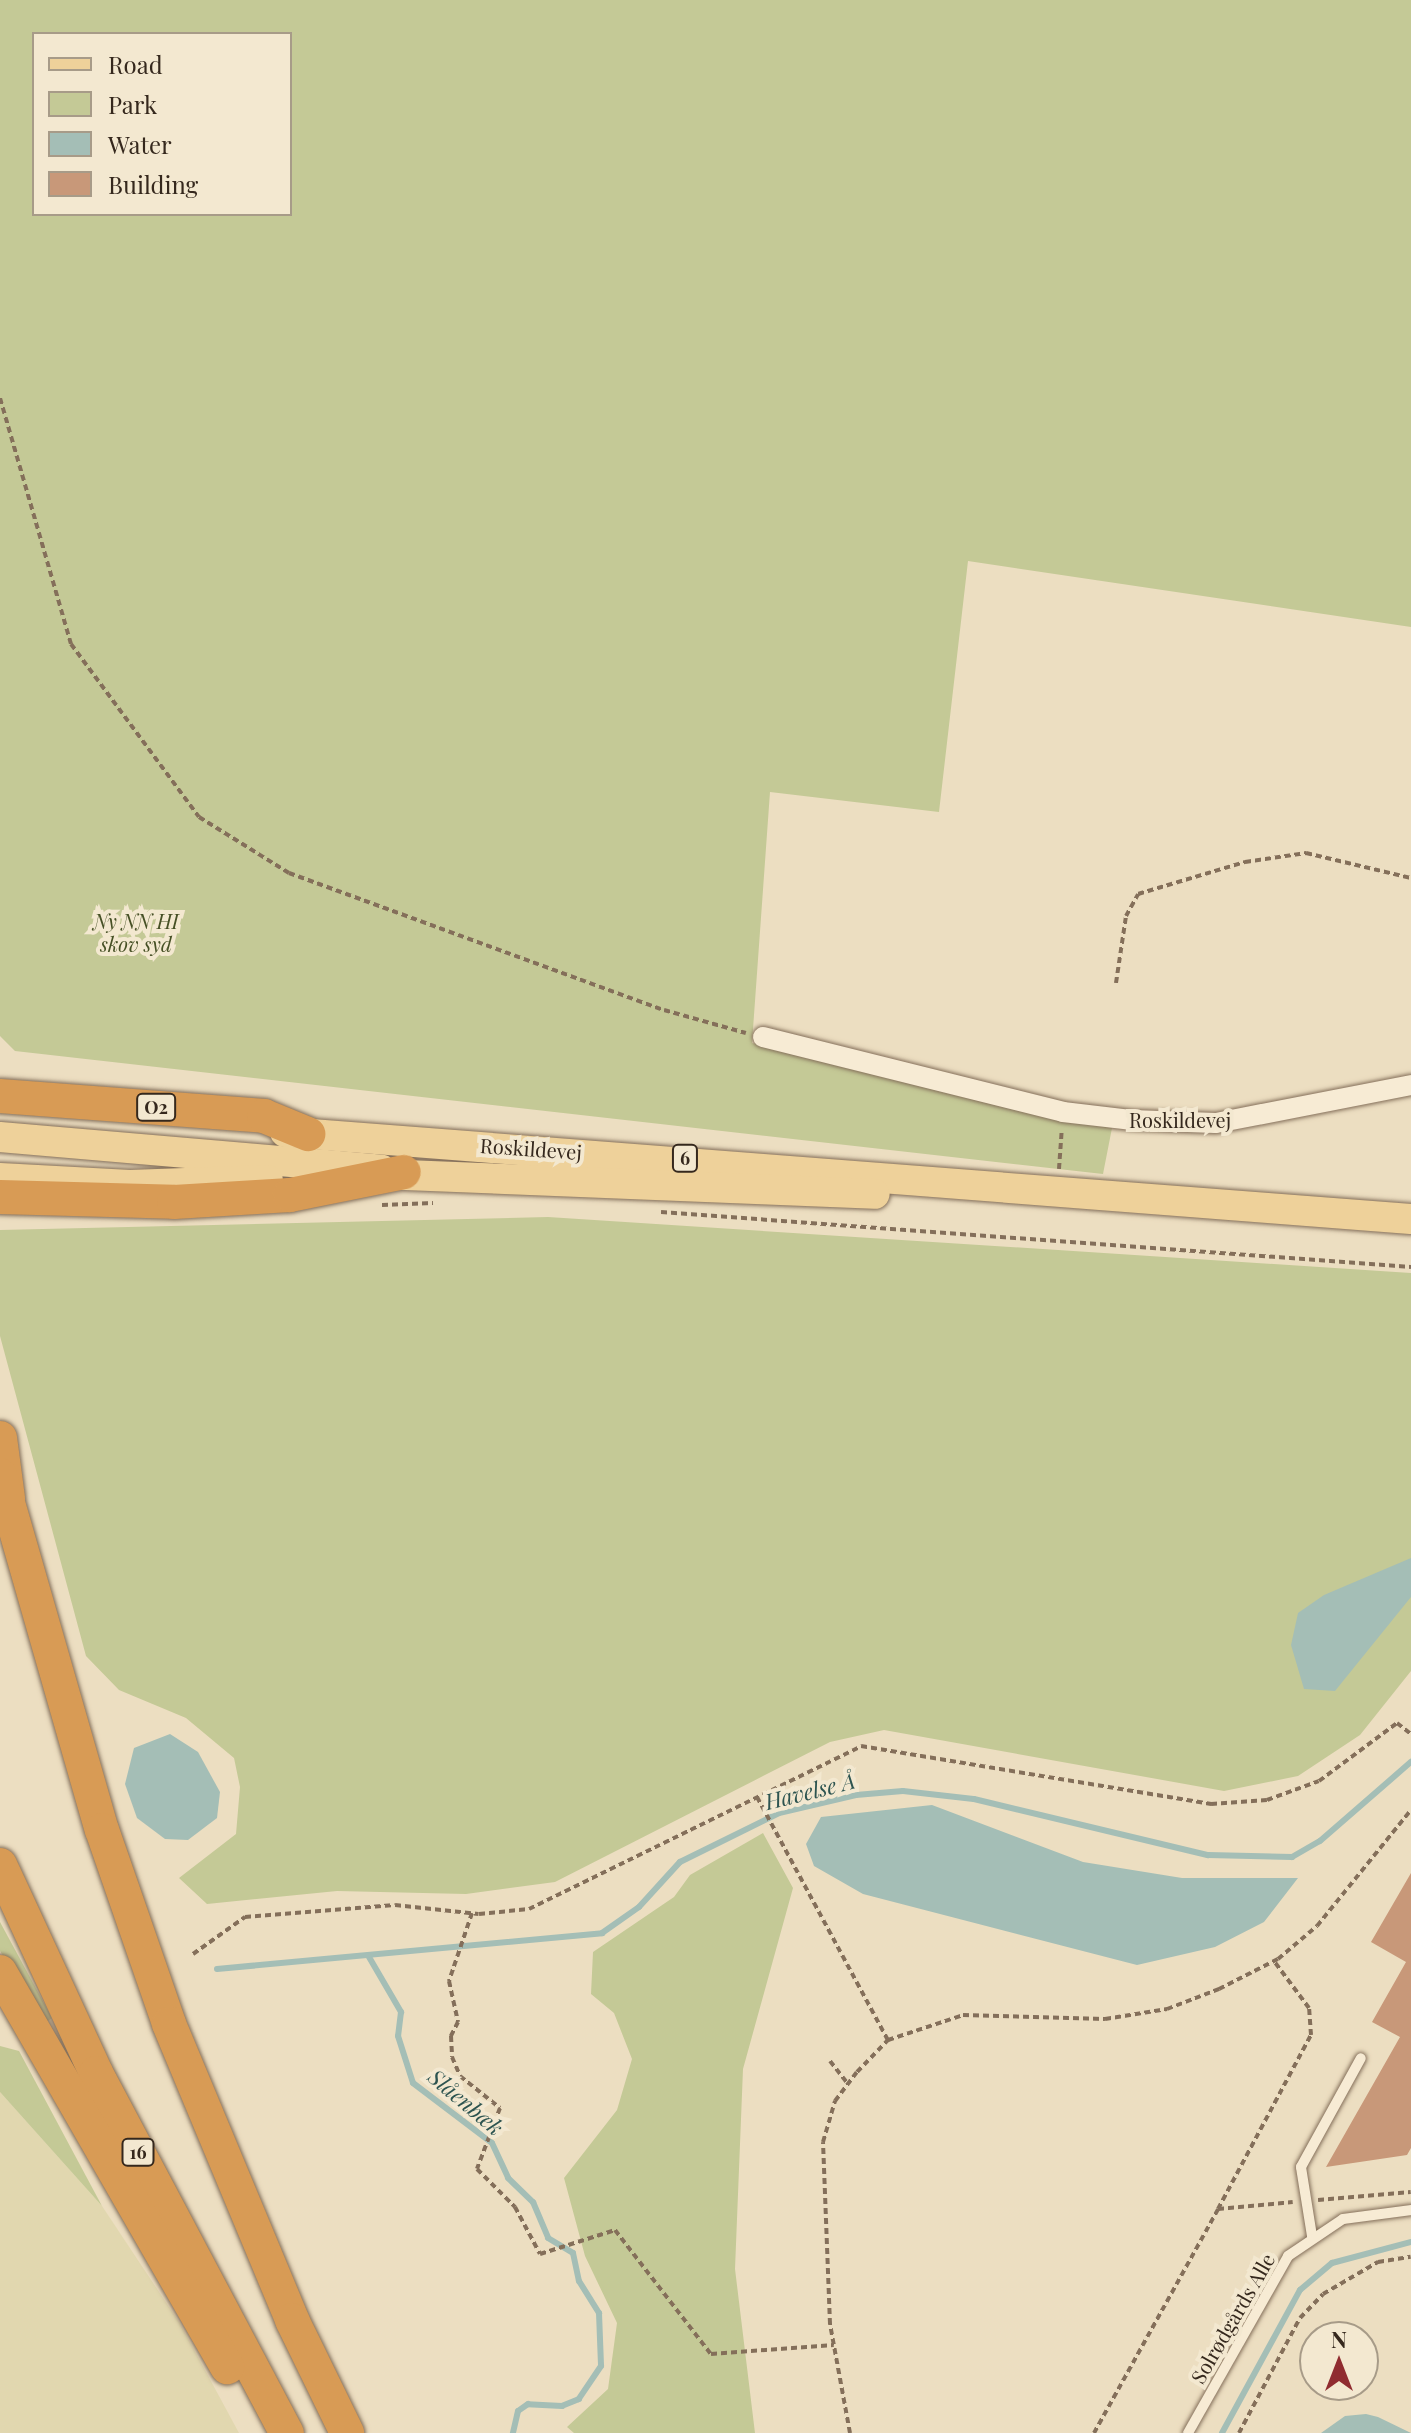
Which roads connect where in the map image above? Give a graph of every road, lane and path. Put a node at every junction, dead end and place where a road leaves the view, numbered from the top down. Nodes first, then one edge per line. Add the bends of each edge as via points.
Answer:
1 (0, 398) edge
2 (1411, 878) edge
3 (1116, 983) dead end
4 (763, 1037) joint
5 (1411, 1085) edge
6 (0, 1096) edge
7 (0, 1111) edge
8 (1063, 1112) junction
9 (308, 1134) junction
10 (0, 1137) edge
11 (404, 1172) junction
12 (0, 1178) edge
13 (1061, 1195) junction
14 (0, 1197) edge
15 (441, 1202) dead end
16 (371, 1206) dead end
17 (648, 1211) dead end
18 (1411, 1219) edge
19 (1411, 1267) edge
20 (0, 1438) edge
21 (0, 1475) edge
22 (9, 1510) junction
23 (1411, 1734) edge
24 (757, 1797) junction
25 (1411, 1810) edge
26 (0, 1865) edge
27 (472, 1913) junction
28 (193, 1954) dead end
29 (1274, 1961) junction
30 (0, 1972) edge
31 (888, 2040) junction
32 (1361, 2058) dead end
33 (830, 2061) dead end
34 (848, 2084) junction
35 (1411, 2192) edge
36 (1306, 2201) junction
37 (1218, 2209) junction
38 (1411, 2210) edge
39 (1312, 2236) junction
40 (1411, 2257) edge
41 (834, 2345) junction
42 (264, 2433) edge
43 (287, 2433) edge
44 (347, 2433) edge
45 (850, 2433) edge
46 (1094, 2433) edge
47 (1188, 2433) edge
48 (1239, 2433) edge

1 - 4 path via 71,644 199,817 289,873 664,1010
2 - 3 path via 1306,853 1245,862 1138,894 1126,916
4 - 8 street, Roskildevej
5 - 8 street, Roskildevej via 1216,1123
6 - 9 highway, O2 via 264,1116
7 - 9 main road, Roskildevej / 6
8 - 13 path
9 - 13 main road, Roskildevej / 6 via 687,1158
10 - 11 main road, Roskildevej / 6
11 - 12 main road, Roskildevej / 6 via 130,1185
11 - 13 main road, Roskildevej / 6 via 799,1194
11 - 14 highway via 276,1196 174,1202
13 - 18 main road, Roskildevej / 6
15 - 16 path
17 - 19 path
20 - 22 highway
21 - 22 highway
22 - 44 highway via 102,1830 169,2024 292,2320
23 - 24 path via 1397,1723 1319,1781 1267,1800 1211,1804 861,1746
24 - 27 path via 586,1886 529,1909
24 - 31 path
25 - 29 path via 1347,1895
26 - 43 highway, 16 via 96,2073
27 - 28 path via 395,1905 245,1917
27 - 41 path via 449,1981 456,2011 451,2042 460,2076 500,2108 477,2169 515,2207 545,2256 615,2230 711,2354
29 - 31 path via 1167,2009 1105,2019 963,2015
29 - 37 path via 1309,2008 1311,2035
30 - 42 highway
31 - 34 path
32 - 36 lane via 1301,2167
33 - 34 path
34 - 41 path via 835,2101 823,2142 823,2242
35 - 36 path
36 - 37 path
36 - 39 lane
37 - 46 path
38 - 39 lane, Solrødgårds Alle via 1359,2215
39 - 47 lane, Solrødgårds Alle via 1276,2271
40 - 48 path via 1378,2262 1323,2294 1300,2318
41 - 45 path

